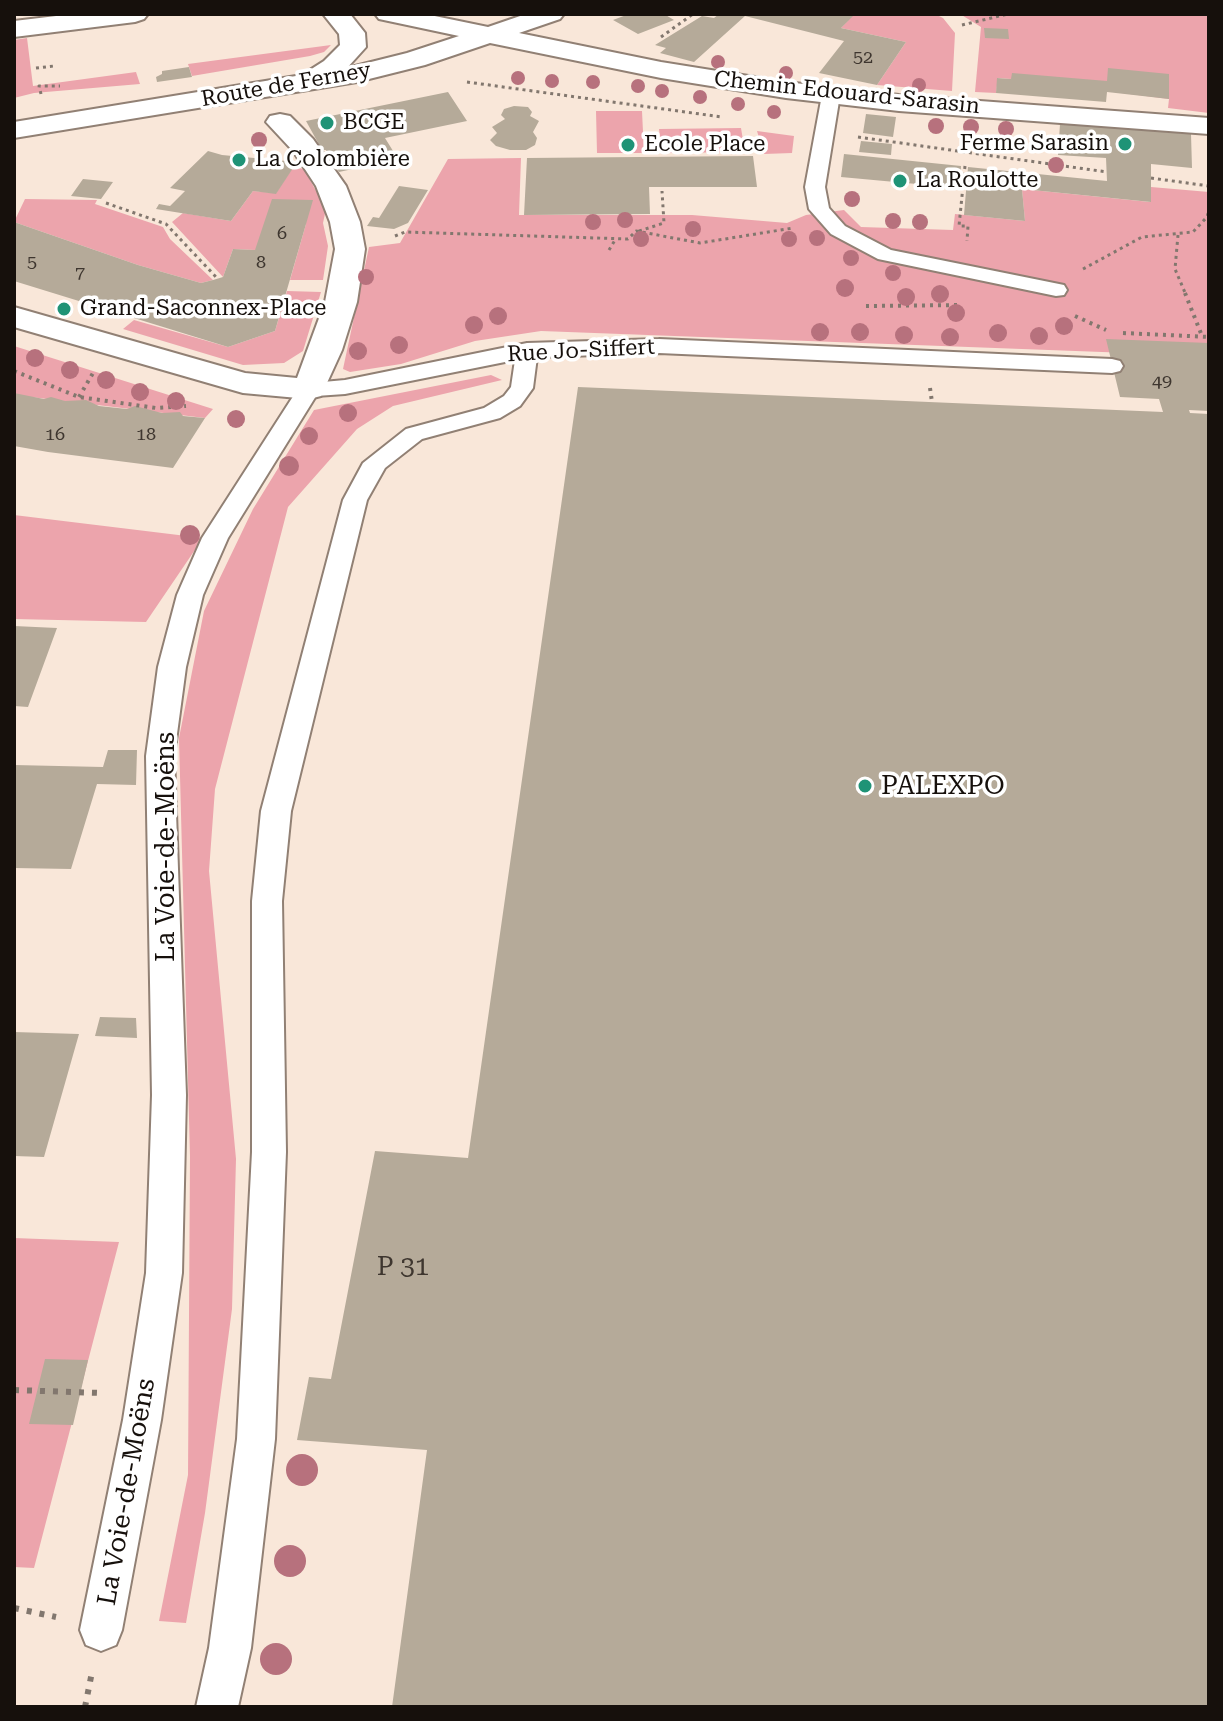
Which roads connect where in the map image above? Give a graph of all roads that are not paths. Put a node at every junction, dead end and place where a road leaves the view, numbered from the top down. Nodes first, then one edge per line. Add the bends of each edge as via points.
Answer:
1 (135, 14) edge
2 (336, 14) edge
3 (388, 14) edge
4 (551, 14) edge
5 (14, 29) edge
6 (489, 36) junction
7 (306, 84) junction
8 (831, 95) junction
9 (280, 122) dead end
10 (1209, 126) edge
11 (14, 130) edge
12 (1056, 290) road end
13 (14, 317) edge
14 (527, 350) junction
15 (1112, 366) dead end
16 (309, 389) junction
17 (101, 1630) dead end
18 (217, 1707) edge

1 - 5 street
2 - 7 street via 352,33 353,47
3 - 6 street, Chemin Edouard-Sarasin
4 - 6 street, Route de Ferney
6 - 7 street, Route de Ferney via 403,63
6 - 8 street, Chemin Edouard-Sarasin
7 - 11 street, Route de Ferney
8 - 10 street, Chemin Edouard-Sarasin
8 - 12 lane via 815,187 819,209 851,239 885,255
9 - 16 street, La Voie-de-Moëns via 331,186 350,249 341,302
13 - 16 street, Rue Jo-Siffert via 243,383
14 - 15 lane, Rue Jo-Siffert via 659,346
14 - 16 lane, Rue Jo-Siffert via 345,387
14 - 18 lane via 522,388 512,401 492,413 414,434 375,463 355,500 276,811 267,901 269,1152 256,1439 230,1648
16 - 17 lane, La Voie-de-Moëns via 215,538 190,595 172,667 160,756 169,1095 164,1273

